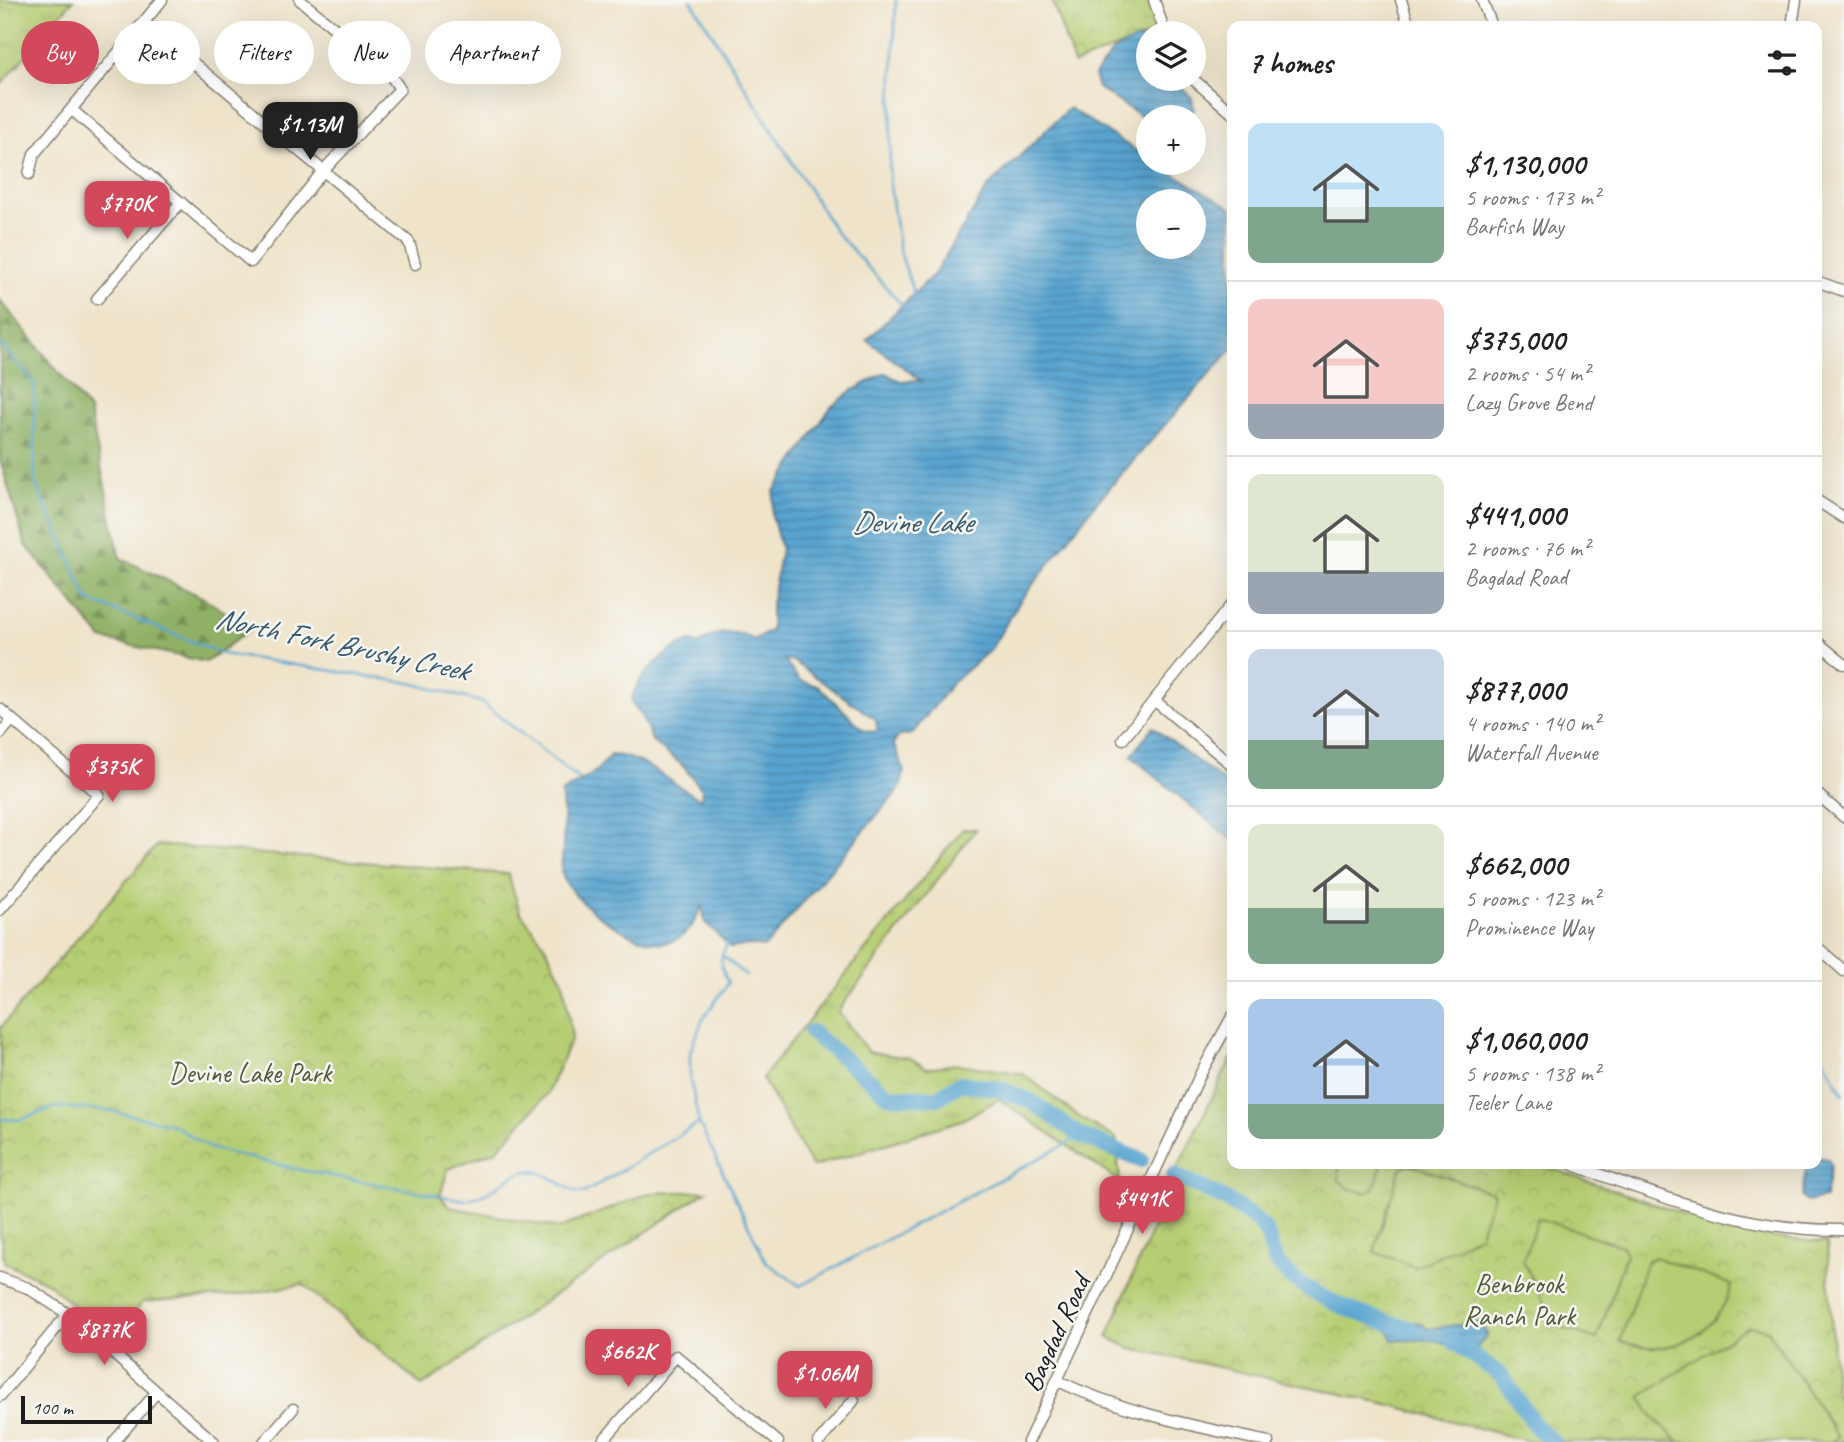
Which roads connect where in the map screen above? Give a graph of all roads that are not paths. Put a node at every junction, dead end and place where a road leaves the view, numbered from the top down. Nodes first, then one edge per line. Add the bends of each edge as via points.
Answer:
1 (162, 0) edge
2 (1154, 0) edge
3 (1401, 0) edge
4 (1482, 0) edge
5 (1796, 0) edge
6 (306, 2) edge
7 (145, 21) edge
8 (1162, 21) edge
9 (1407, 21) edge
10 (1490, 21) edge
11 (1793, 21) edge
12 (113, 60) edge
13 (200, 69) edge
14 (1206, 90) edge
15 (1227, 109) edge
16 (72, 110) junction
17 (323, 171) junction
18 (29, 174) dead end
19 (181, 202) junction
20 (415, 264) dead end
21 (1822, 283) edge
22 (1844, 290) edge
23 (97, 299) dead end
24 (1822, 504) edge
25 (1844, 518) edge
26 (1227, 610) edge
27 (1822, 645) edge
28 (1844, 664) edge
29 (1154, 700) junction
30 (0, 709) edge
31 (12, 720) junction
32 (0, 734) edge
33 (1123, 739) dead end
34 (1227, 761) edge
35 (1822, 798) edge
36 (1844, 817) edge
37 (0, 910) edge
38 (1822, 951) edge
39 (1844, 971) edge
40 (1227, 1026) edge
41 (1586, 1169) edge
42 (1844, 1230) edge
43 (0, 1278) edge
44 (68, 1314) junction
45 (1058, 1381) junction
46 (156, 1393) junction
47 (0, 1396) edge
48 (854, 1400) dead end
49 (293, 1409) dead end
50 (114, 1442) edge
51 (214, 1442) edge
52 (264, 1442) edge
53 (602, 1442) edge
54 (778, 1442) edge
55 (818, 1442) edge
56 (1028, 1442) edge
57 (1268, 1442) edge

1 - 7 street
2 - 8 street
3 - 9 street
4 - 10 street
5 - 11 street
6 - 17 street via 389,73 400,89
12 - 16 street
13 - 17 street
14 - 15 street
16 - 18 street via 34,154
16 - 19 street
17 - 19 street via 251,262
17 - 20 street via 409,242
19 - 23 street
21 - 22 street
24 - 25 street
26 - 29 street
27 - 28 street
29 - 33 street
29 - 34 street
30 - 31 street
31 - 32 street
31 - 37 street via 99,795
35 - 36 street
38 - 39 street
40 - 45 street, Bagdad Road
41 - 42 street via 1734,1218
43 - 44 street via 28,1288
44 - 46 street
44 - 47 street
45 - 56 street, Bagdad Road
45 - 57 street via 1123,1409
46 - 50 street
46 - 51 street
48 - 55 street
49 - 52 street
53 - 54 street via 677,1356

